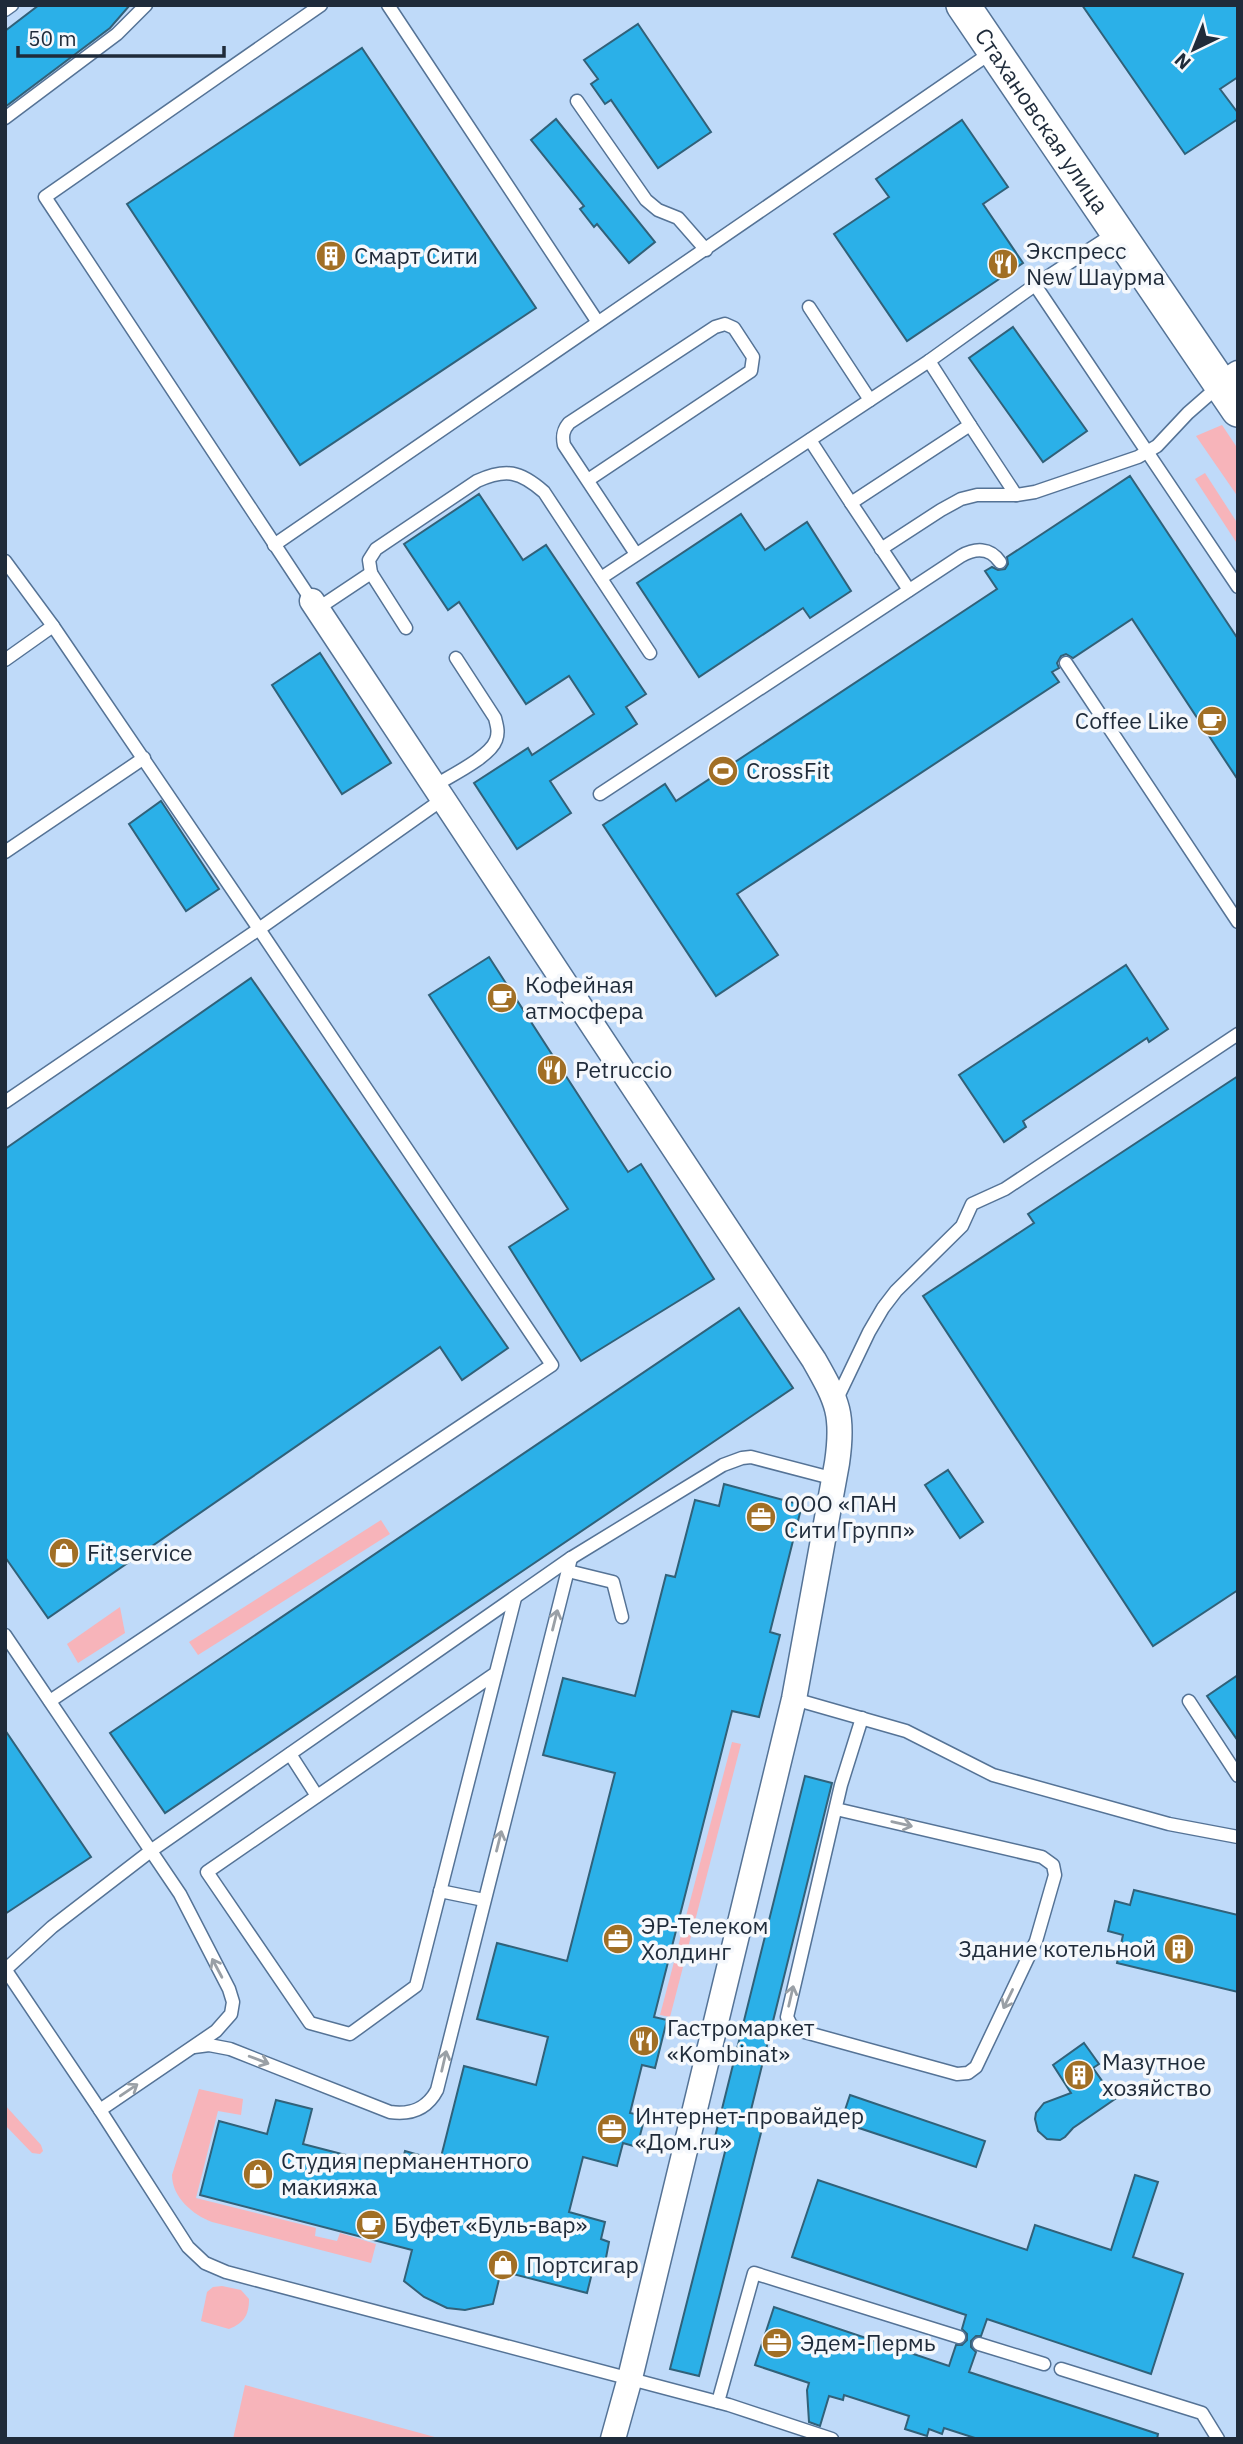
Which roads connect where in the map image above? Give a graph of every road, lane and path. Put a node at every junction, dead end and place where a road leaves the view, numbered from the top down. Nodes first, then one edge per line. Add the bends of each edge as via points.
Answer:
1 (12, 5) edge
2 (146, 5) edge
3 (321, 5) edge
4 (388, 5) edge
5 (963, 5) edge
6 (5, 10) edge
7 (994, 51) junction
8 (577, 101) dead end
9 (5, 118) edge
10 (1115, 233) junction
11 (706, 250) junction
12 (1035, 285) junction
13 (809, 307) dead end
14 (597, 321) junction
15 (929, 361) junction
16 (1232, 389) edge
17 (870, 400) junction
18 (970, 425) junction
19 (810, 440) junction
20 (1148, 452) junction
21 (588, 480) junction
22 (1016, 495) junction
23 (851, 503) junction
24 (274, 545) junction
25 (881, 549) junction
26 (636, 554) junction
27 (5, 561) edge
28 (1000, 562) dead end
29 (371, 573) junction
30 (601, 578) junction
31 (1238, 587) edge
32 (909, 590) junction
33 (315, 605) junction
34 (53, 626) junction
35 (406, 628) dead end
36 (650, 653) dead end
37 (456, 658) dead end
38 (5, 660) edge
39 (1066, 663) dead end
40 (144, 758) junction
41 (438, 793) junction
42 (600, 793) dead end
43 (5, 852) edge
44 (1238, 922) edge
45 (260, 929) junction
46 (1238, 1034) edge
47 (5, 1102) edge
48 (835, 1403) junction
49 (835, 1479) junction
50 (569, 1564) junction
51 (515, 1598) junction
52 (622, 1617) dead end
53 (5, 1636) edge
54 (496, 1673) junction
55 (794, 1699) junction
56 (50, 1701) junction
57 (1189, 1701) dead end
58 (862, 1718) junction
59 (290, 1754) junction
60 (1238, 1776) edge
61 (317, 1796) junction
62 (836, 1809) junction
63 (1238, 1837) edge
64 (152, 1850) junction
65 (440, 1891) junction
66 (484, 1900) junction
67 (5, 1969) edge
68 (194, 2047) junction
69 (100, 2110) junction
70 (959, 2337) dead end
71 (979, 2344) dead end
72 (1044, 2364) dead end
73 (1061, 2369) dead end
74 (630, 2378) junction
75 (718, 2402) junction
76 (613, 2439) edge
77 (832, 2439) edge
78 (1218, 2439) edge

1 - 6 lane
2 - 9 lane via 117,34
3 - 24 lane via 45,197
4 - 14 lane
5 - 7 main road, Стахановская улица
7 - 10 main road, Стахановская улица
7 - 11 lane
8 - 11 lane via 646,200 678,218
10 - 12 lane
10 - 16 main road, Стахановская улица
11 - 14 lane
12 - 15 lane
12 - 20 lane
13 - 17 lane
14 - 24 lane
15 - 17 lane
15 - 18 lane
16 - 20 lane
17 - 19 lane
18 - 22 lane
18 - 23 lane
19 - 23 lane
19 - 26 lane
20 - 22 lane
20 - 31 lane
21 - 21 lane via 751,371 753,357 734,328 725,324 715,327 569,423 564,445
21 - 26 lane
22 - 25 lane via 961,499
23 - 25 lane
24 - 33 lane
25 - 32 lane
26 - 30 lane
27 - 34 lane
28 - 32 lane via 990,552 968,552
29 - 30 lane via 369,560 381,545 477,481 495,473 513,473 544,492
29 - 33 lane
29 - 35 lane
30 - 36 lane
32 - 42 lane
33 - 41 street
34 - 38 lane
34 - 40 lane
37 - 41 lane via 495,718 497,738
39 - 44 lane
40 - 43 lane
40 - 45 lane
41 - 45 lane
41 - 48 street via 814,1360
45 - 47 lane
45 - 56 lane via 552,1365
46 - 48 lane via 1004,1189 972,1204 962,1226 883,1308
48 - 49 street via 842,1428
49 - 50 lane via 742,1458 723,1465
49 - 55 street
50 - 51 lane
50 - 52 lane via 613,1582
66 -> 50 lane
51 - 54 lane
51 - 59 lane
53 - 56 lane
54 - 61 lane
54 - 65 lane
55 - 58 lane
55 - 74 street
56 - 64 lane
57 - 60 lane
58 - 62 lane
58 - 63 lane via 906,1731 993,1774 1169,1824
59 - 61 lane
59 - 64 lane
61 - 65 lane via 207,1872 310,2023 350,2034 416,1986
62 -> 62 lane via 1042,1857 1053,1864 1055,1875 1036,1941 976,2067 968,2073 957,2074 791,2025 787,2017
64 - 67 lane
68 -> 64 lane via 224,2023 233,2002 180,1894
65 - 66 lane
68 -> 66 lane via 230,2049 390,2112 409,2113 425,2107 437,2090
67 - 69 lane
69 -> 68 lane
69 - 74 lane via 188,2247 205,2263
70 - 75 lane via 754,2273
71 - 72 lane
73 - 78 lane via 1202,2413
74 - 75 lane
74 - 76 street
75 - 77 lane

